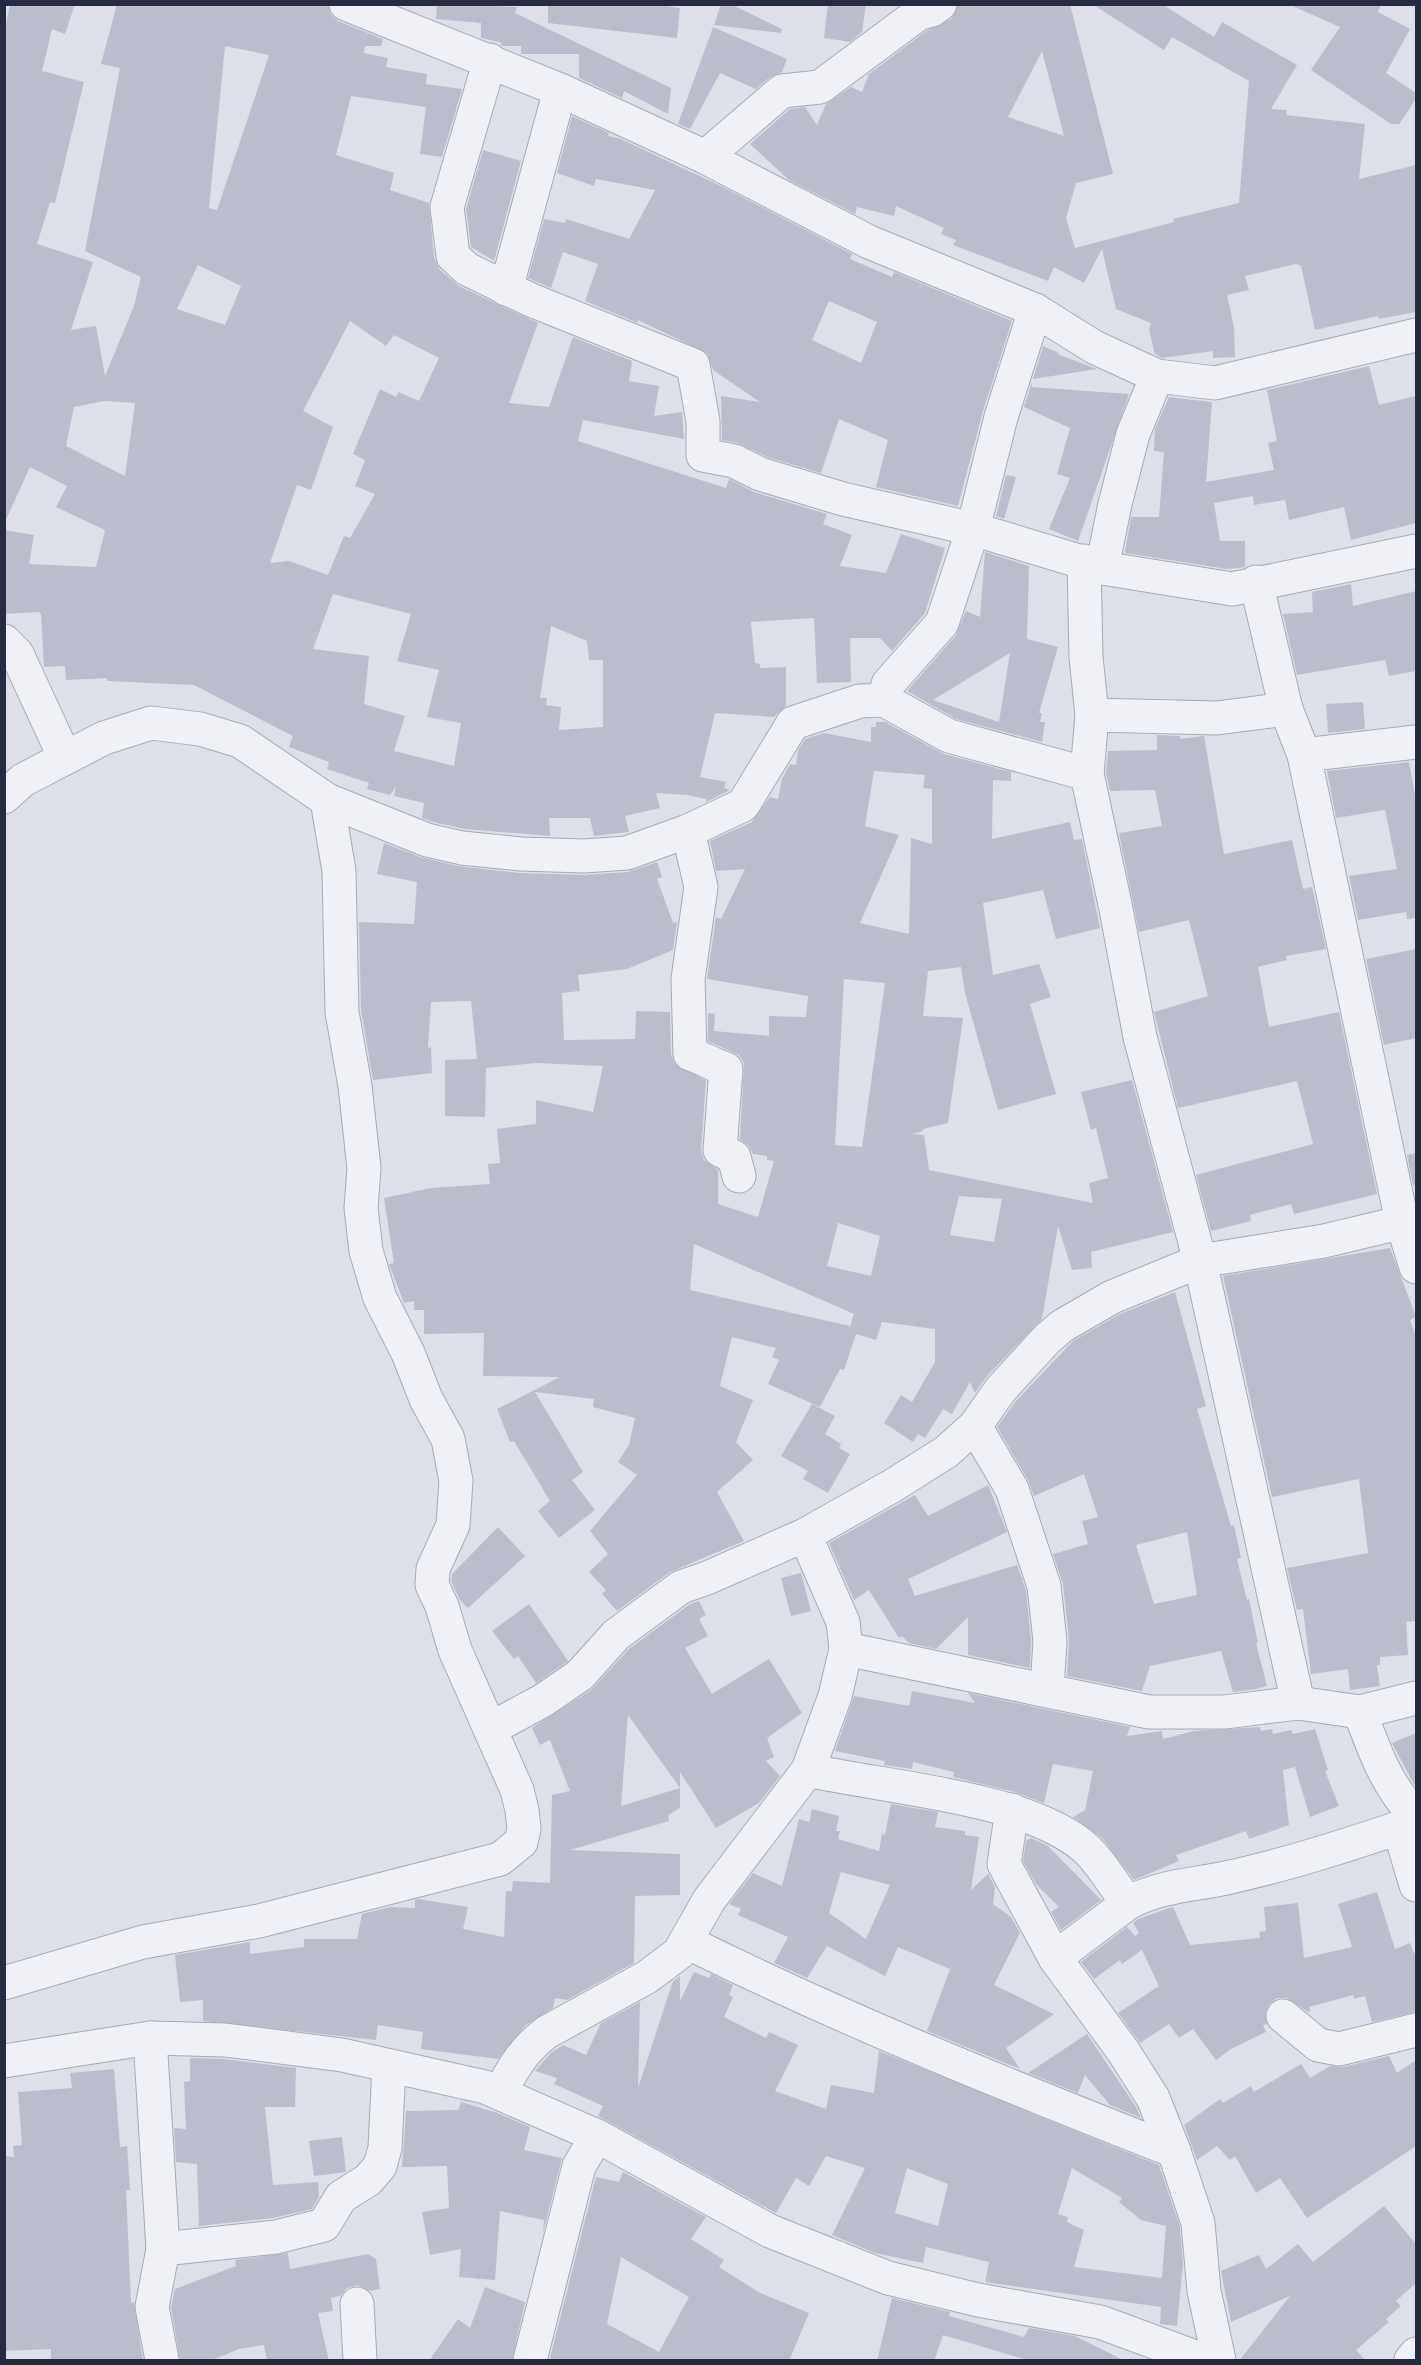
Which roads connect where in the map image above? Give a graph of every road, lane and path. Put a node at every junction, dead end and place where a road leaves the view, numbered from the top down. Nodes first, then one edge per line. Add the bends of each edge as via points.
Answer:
1 (346, 4) edge
2 (940, 4) edge
3 (490, 60) junction
4 (560, 90) junction
5 (705, 157) junction
6 (507, 289) junction
7 (1035, 310) junction
8 (1416, 335) edge
9 (1157, 376) junction
10 (973, 529) junction
11 (1416, 551) edge
12 (1093, 565) junction
13 (1256, 582) junction
14 (4, 641) edge
15 (884, 700) junction
16 (1286, 709) junction
17 (1092, 715) junction
18 (1416, 742) edge
19 (1304, 755) junction
20 (65, 758) junction
21 (1087, 774) junction
22 (4, 797) edge
23 (327, 800) junction
24 (688, 831) junction
25 (739, 1176) dead end
26 (1409, 1221) edge
27 (1200, 1261) junction
28 (1416, 1267) edge
29 (975, 1426) junction
30 (805, 1535) junction
31 (846, 1648) junction
32 (1047, 1689) junction
33 (1416, 1698) edge
34 (1298, 1703) junction
35 (1360, 1713) junction
36 (490, 1729) junction
37 (808, 1770) junction
38 (1012, 1810) junction
39 (1410, 1822) edge
40 (1416, 1885) edge
41 (1128, 1903) junction
42 (687, 1942) junction
43 (1055, 1958) junction
44 (4, 1983) edge
45 (1283, 2016) dead end
46 (1416, 2030) edge
47 (150, 2038) junction
48 (4, 2061) edge
49 (389, 2066) junction
50 (500, 2093) junction
51 (597, 2136) junction
52 (1174, 2151) junction
53 (163, 2249) junction
54 (357, 2304) dead end
55 (1416, 2354) edge
56 (162, 2361) edge
57 (360, 2361) edge
58 (530, 2361) edge
59 (1203, 2361) edge
60 (1219, 2361) edge
61 (1411, 2361) edge

1 - 3 street
2 - 5 street via 918,14 820,87 782,91
3 - 4 street
3 - 6 street via 447,207 453,256 467,269
4 - 5 street
4 - 6 street
5 - 7 street via 869,242
6 - 10 street via 693,365 703,421 703,455 734,461 760,474 843,499
7 - 9 street via 1094,347
7 - 10 street via 1000,417
8 - 9 street via 1215,382
9 - 12 street via 1133,434 1115,504
10 - 12 street
10 - 15 street via 942,623 888,684
11 - 13 street
12 - 13 street via 1232,590
12 - 17 street via 1086,657
13 - 16 street
14 - 20 street via 17,654
15 - 21 street via 948,736
15 - 24 street via 860,701 793,723 743,805
16 - 17 street via 1217,718
16 - 19 street
17 - 21 street
18 - 19 street
19 - 26 street
20 - 22 street via 23,780
20 - 23 street via 104,738 151,723 200,729 240,741
21 - 27 street via 1140,1037
23 - 24 street via 427,840 521,855 627,853
23 - 36 street via 339,881 342,1012 356,1086 363,1156 361,1208 366,1251 380,1298 448,1439 456,1481 453,1525 433,1569 432,1585
24 - 25 street via 702,888 688,979 690,1054 726,1069 720,1150 734,1157
26 - 27 street
26 - 28 street
27 - 29 street via 1112,1297 1062,1326 1025,1361
27 - 34 street
29 - 30 street via 918,1470
29 - 32 street via 1012,1489 1044,1586 1050,1641
30 - 31 street via 843,1622
30 - 36 street via 681,1587 616,1635 580,1675
31 - 32 street
31 - 37 street via 835,1696
32 - 34 street via 1149,1712 1190,1714
33 - 35 street
34 - 35 street
35 - 39 street
36 - 44 street via 517,1790 524,1829 521,1842 500,1859 259,1921 143,1942
37 - 38 street
37 - 42 street via 709,1900
38 - 41 street via 1069,1836 1084,1848
38 - 43 street via 1004,1864
39 - 40 street
39 - 41 street via 1226,1878 1147,1893
41 - 43 street
42 - 50 street via 679,1953 647,1977 532,2043 516,2061
42 - 52 street via 791,1994 900,2041
43 - 52 street via 1153,2098
45 - 46 street via 1318,2045 1339,2049
47 - 48 street
47 - 49 street via 225,2040 342,2055
47 - 53 street
49 - 50 street
49 - 53 street via 385,2148 380,2166 368,2180 341,2197 324,2225 265,2239
50 - 51 street
51 - 58 street via 579,2166
51 - 59 street via 770,2231 888,2278 978,2300 1100,2322
52 - 60 street via 1198,2223 1204,2291
53 - 56 street via 152,2307
54 - 57 street
55 - 61 street

